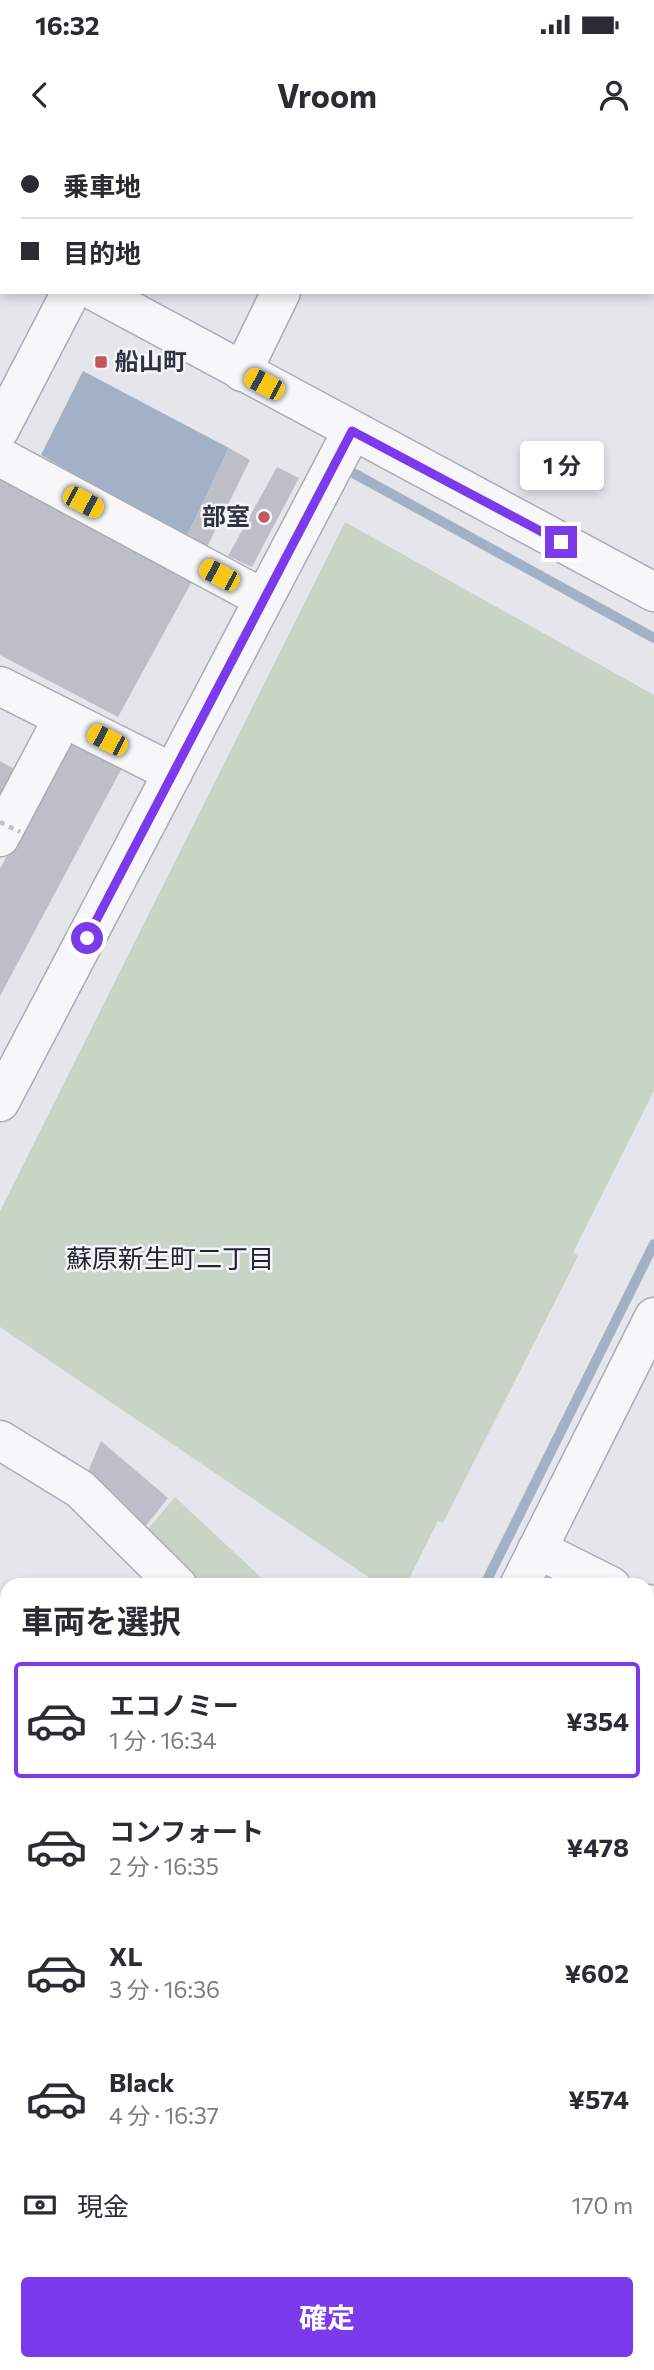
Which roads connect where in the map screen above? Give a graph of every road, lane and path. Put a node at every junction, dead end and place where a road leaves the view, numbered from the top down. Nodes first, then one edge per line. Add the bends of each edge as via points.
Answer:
1 (70, 294) edge
2 (100, 294) edge
3 (280, 294) edge
4 (242, 372) junction
5 (0, 429) edge
6 (352, 431) junction
7 (0, 457) edge
8 (654, 592) edge
9 (264, 599) junction
10 (0, 686) edge
11 (63, 718) junction
12 (173, 773) junction
13 (0, 822) edge
14 (10, 835) edge
15 (0, 1102) edge
16 (654, 1317) edge
17 (0, 1440) edge
18 (537, 1549) junction
19 (155, 1578) edge
20 (523, 1578) edge
21 (595, 1578) edge

1 - 5 street
2 - 4 street
3 - 4 street
4 - 6 street
6 - 8 street
6 - 9 street
7 - 9 street
9 - 12 street
10 - 11 street
11 - 12 street
11 - 14 street
12 - 15 street
13 - 14 path, bridge
16 - 18 street
17 - 19 street via 80,1489
18 - 20 street
18 - 21 street

